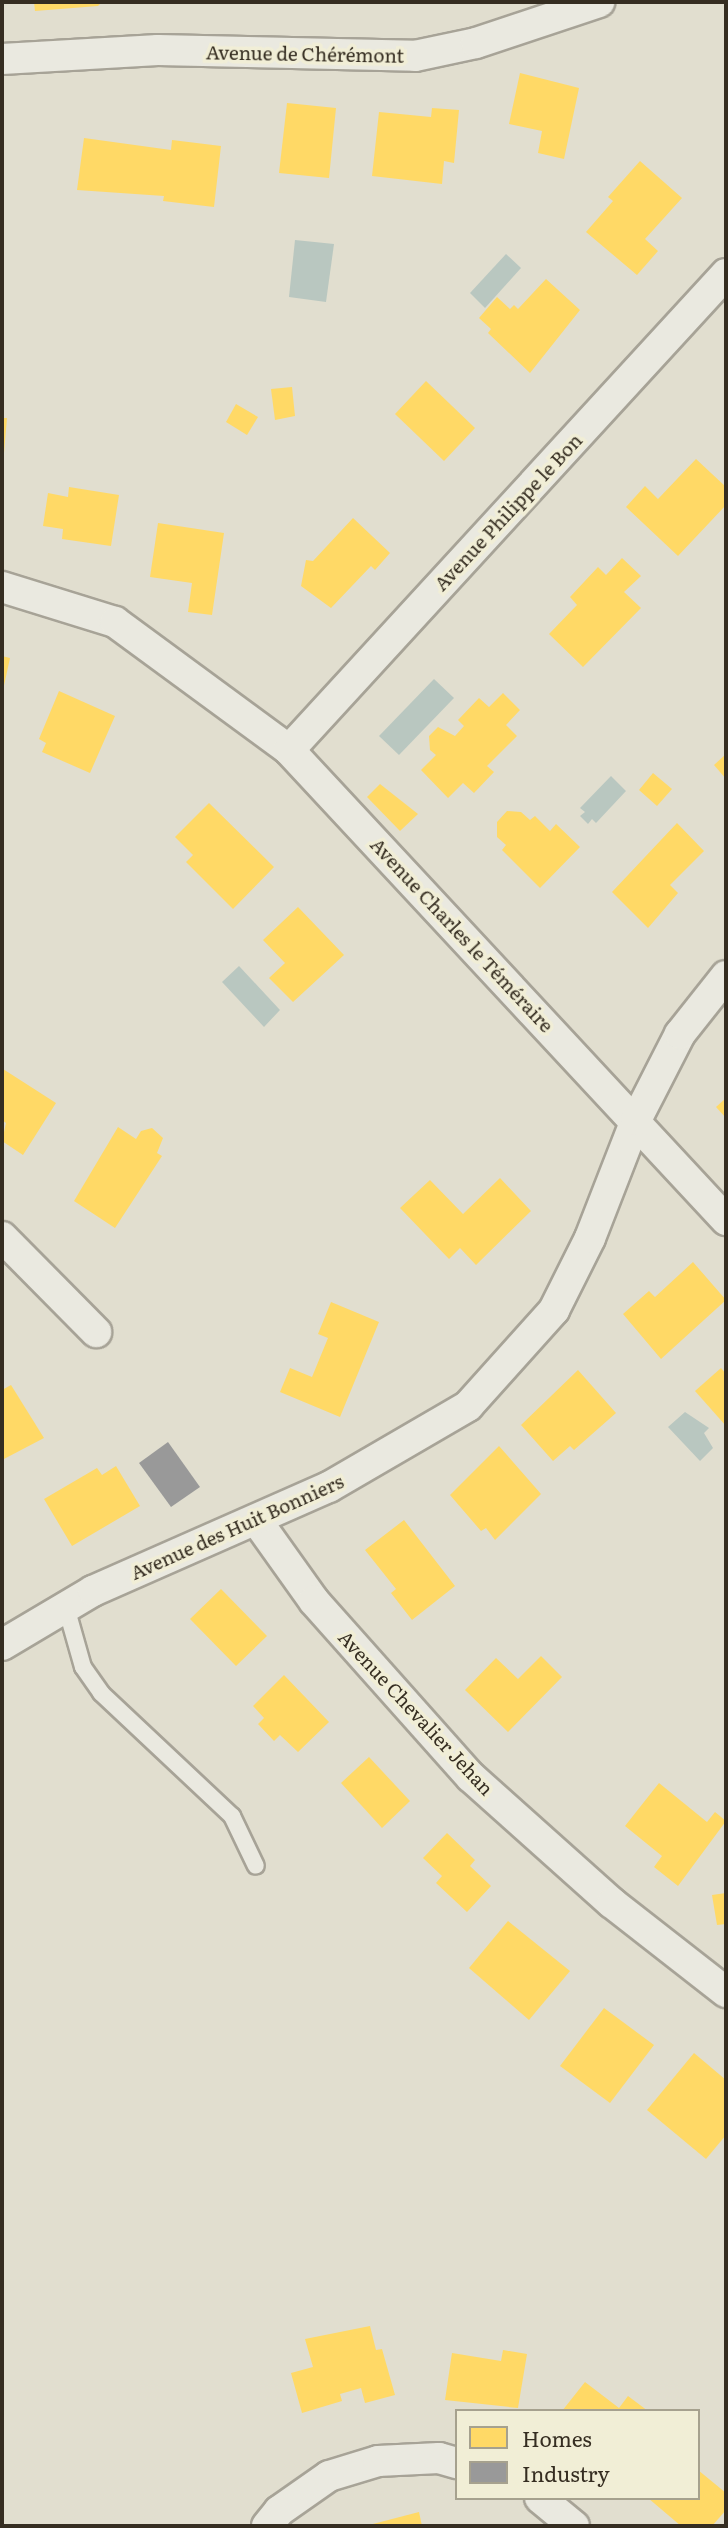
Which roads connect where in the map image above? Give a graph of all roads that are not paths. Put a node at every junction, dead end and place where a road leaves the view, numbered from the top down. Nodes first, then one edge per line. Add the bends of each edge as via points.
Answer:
1 (600, 2) edge
2 (2, 59) edge
3 (726, 274) edge
4 (2, 587) edge
5 (289, 750) junction
6 (726, 976) edge
7 (636, 1120) junction
8 (726, 1220) edge
9 (2, 1237) edge
10 (96, 1332) dead end
11 (257, 1521) junction
12 (66, 1607) junction
13 (2, 1645) edge
14 (256, 1866) dead end
15 (726, 1992) edge
16 (455, 2462) edge
17 (542, 2500) edge
18 (267, 2526) edge
19 (575, 2526) edge

1 - 2 street, Avenue de Chérémont via 476,43 415,56 159,50
3 - 5 street, Avenue Philippe le Bon
4 - 5 street, Avenue Charles le Téméraire via 115,622
5 - 7 street, Avenue Charles le Téméraire
6 - 7 street, Avenue des Huit Bonniers via 680,1034
7 - 8 street, Avenue Charles le Téméraire
7 - 11 street, Avenue des Huit Bonniers via 590,1238 554,1310 516,1356 468,1406 329,1488
9 - 10 street
11 - 12 street, Avenue des Huit Bonniers via 93,1591
11 - 15 street, Avenue Chevalier Jehan via 314,1601 471,1777 612,1903
12 - 13 street, Avenue des Huit Bonniers
12 - 14 lane via 83,1667 101,1693 232,1816
16 - 18 street via 439,2458 378,2461 329,2476 279,2511
17 - 19 street

